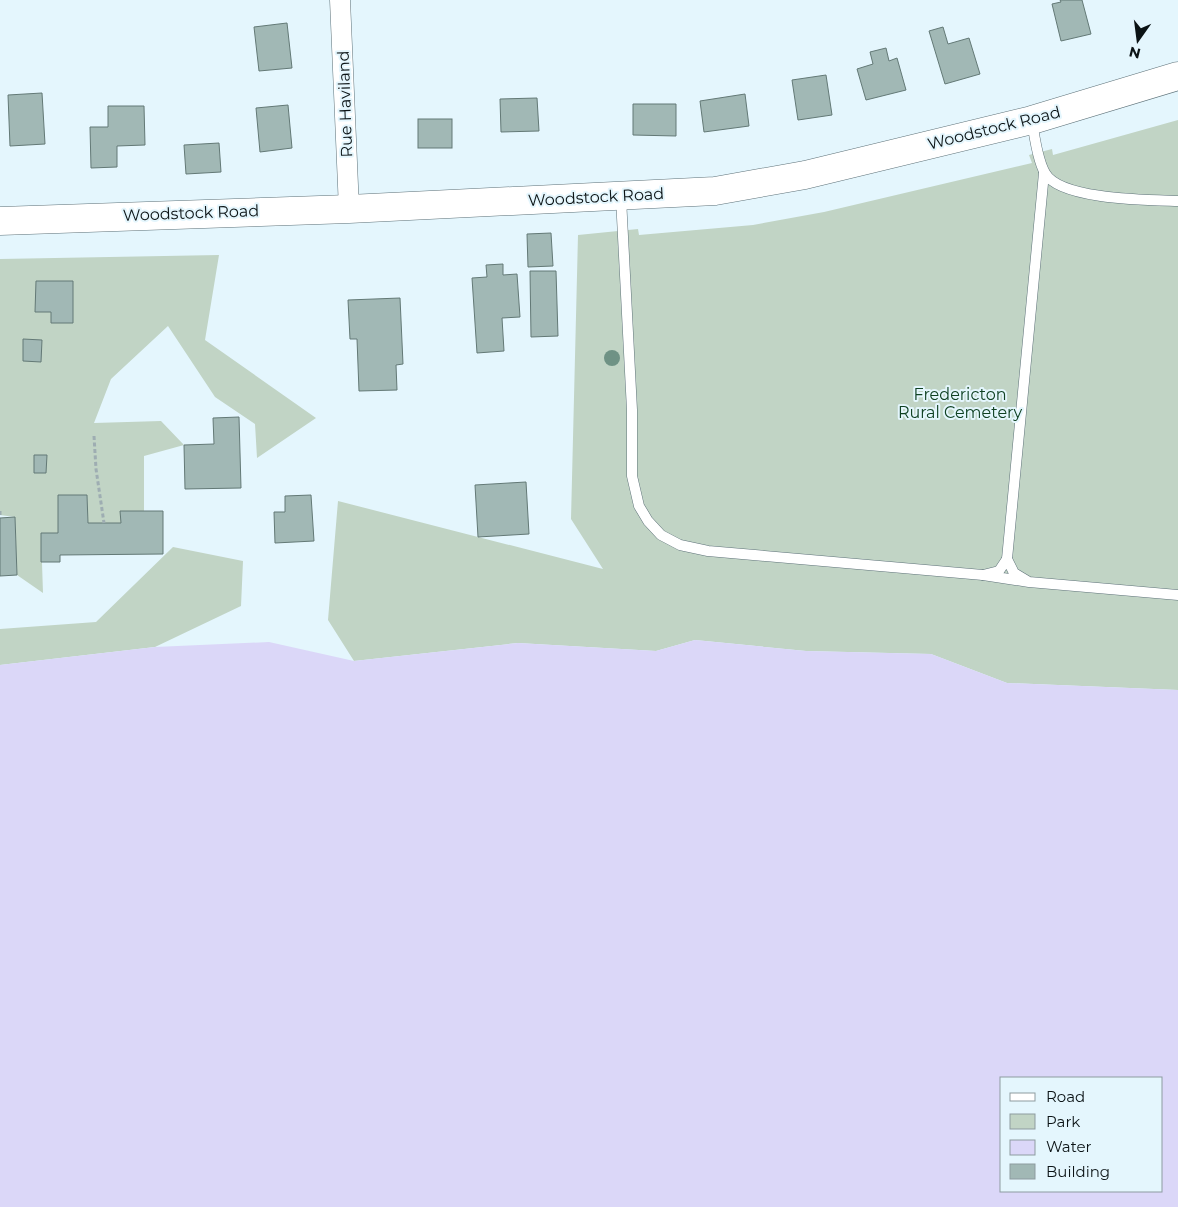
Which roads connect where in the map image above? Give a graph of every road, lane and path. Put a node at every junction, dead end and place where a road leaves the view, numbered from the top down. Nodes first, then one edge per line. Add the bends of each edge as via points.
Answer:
1 (340, 0) edge
2 (1178, 76) edge
3 (1032, 120) junction
4 (1044, 173) junction
5 (1064, 188) junction
6 (621, 195) junction
7 (1042, 197) junction
8 (1178, 201) edge
9 (349, 208) junction
10 (0, 221) edge
11 (94, 436) dead end
12 (0, 511) edge
13 (0, 518) edge
14 (104, 523) dead end
15 (1007, 559) junction
16 (983, 575) junction
17 (1029, 582) junction
18 (1178, 595) edge

1 - 9 street, Rue Haviland
2 - 3 main road, Woodstock Road
3 - 4 lane
3 - 6 main road, Woodstock Road via 805,175 715,191
4 - 5 lane
4 - 7 lane
5 - 7 lane via 1051,189
5 - 8 lane via 1100,195
6 - 9 main road, Woodstock Road
6 - 16 lane via 632,476 639,506 661,535 680,545 708,551
7 - 15 lane
9 - 10 main road, Woodstock Road
11 - 14 path
12 - 13 path
15 - 16 lane via 999,571
15 - 17 lane via 1014,573
16 - 17 lane
17 - 18 lane

